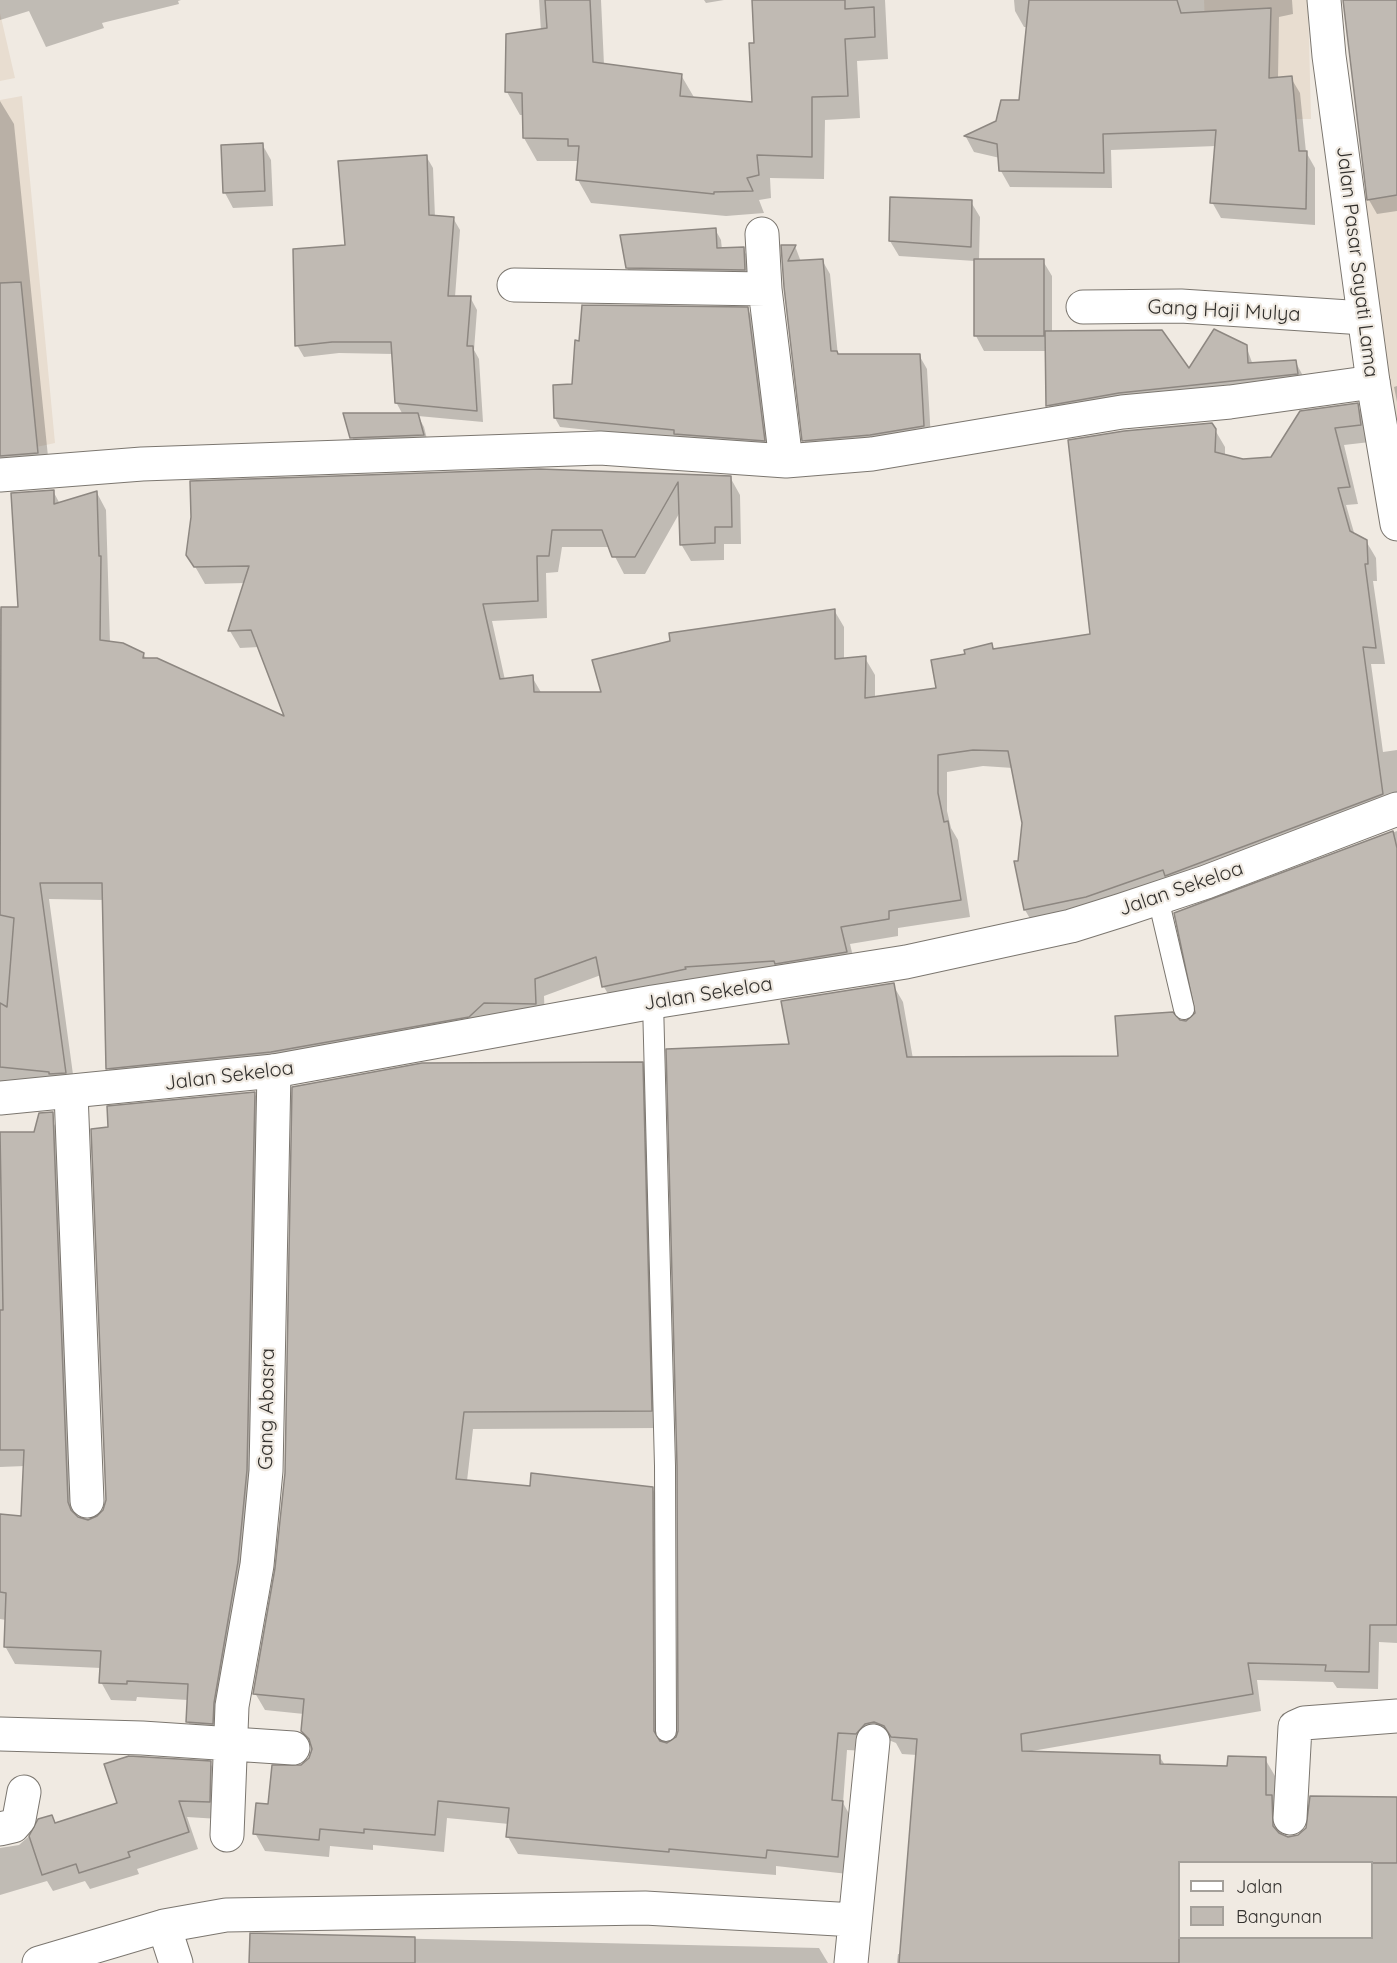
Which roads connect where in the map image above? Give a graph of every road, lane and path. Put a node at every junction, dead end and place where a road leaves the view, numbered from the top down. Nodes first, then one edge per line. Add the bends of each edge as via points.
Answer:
1 (1324, 0) edge
2 (762, 234) dead end
3 (514, 285) dead end
4 (765, 289) junction
5 (1083, 307) dead end
6 (1364, 318) junction
7 (1373, 382) junction
8 (786, 461) junction
9 (0, 475) edge
10 (1397, 524) edge
11 (1397, 808) edge
12 (1158, 898) junction
13 (654, 1002) junction
14 (1184, 1009) dead end
15 (274, 1071) junction
16 (71, 1093) junction
17 (0, 1098) edge
18 (87, 1501) dead end
19 (1397, 1716) edge
20 (666, 1731) dead end
21 (0, 1734) edge
22 (873, 1741) dead end
23 (231, 1743) junction
24 (293, 1748) dead end
25 (24, 1792) dead end
26 (1290, 1818) dead end
27 (0, 1829) edge
28 (227, 1835) dead end
29 (855, 1920) junction
30 (164, 1926) junction
31 (39, 1963) edge
32 (176, 1963) edge
33 (851, 1963) edge

1 - 6 street, Jalan Pasar Sayati Lama
2 - 4 street
3 - 4 street
4 - 8 street
5 - 6 street, Gang Haji Mulya via 1180,306
6 - 7 street, Jalan Pasar Sayati Lama
7 - 8 street via 1122,412 872,454
7 - 10 street, Jalan Pasar Sayati Lama
8 - 9 street via 600,448 142,464
11 - 12 street, Jalan Sekeloa
12 - 13 street, Jalan Sekeloa via 1071,926 906,962
12 - 14 lane
13 - 15 street, Jalan Sekeloa
13 - 20 lane via 665,1466
15 - 16 street, Jalan Sekeloa
15 - 23 street, Gang Abasra via 266,1471 257,1565 232,1706
16 - 17 street, Jalan Sekeloa
16 - 18 street
19 - 26 street via 1304,1723 1295,1727
21 - 23 street
22 - 29 street
23 - 24 street
23 - 28 street, Gang Abasra
25 - 27 street via 19,1819 13,1826
29 - 30 street via 645,1908 226,1915
29 - 33 street
30 - 31 street
30 - 32 street

